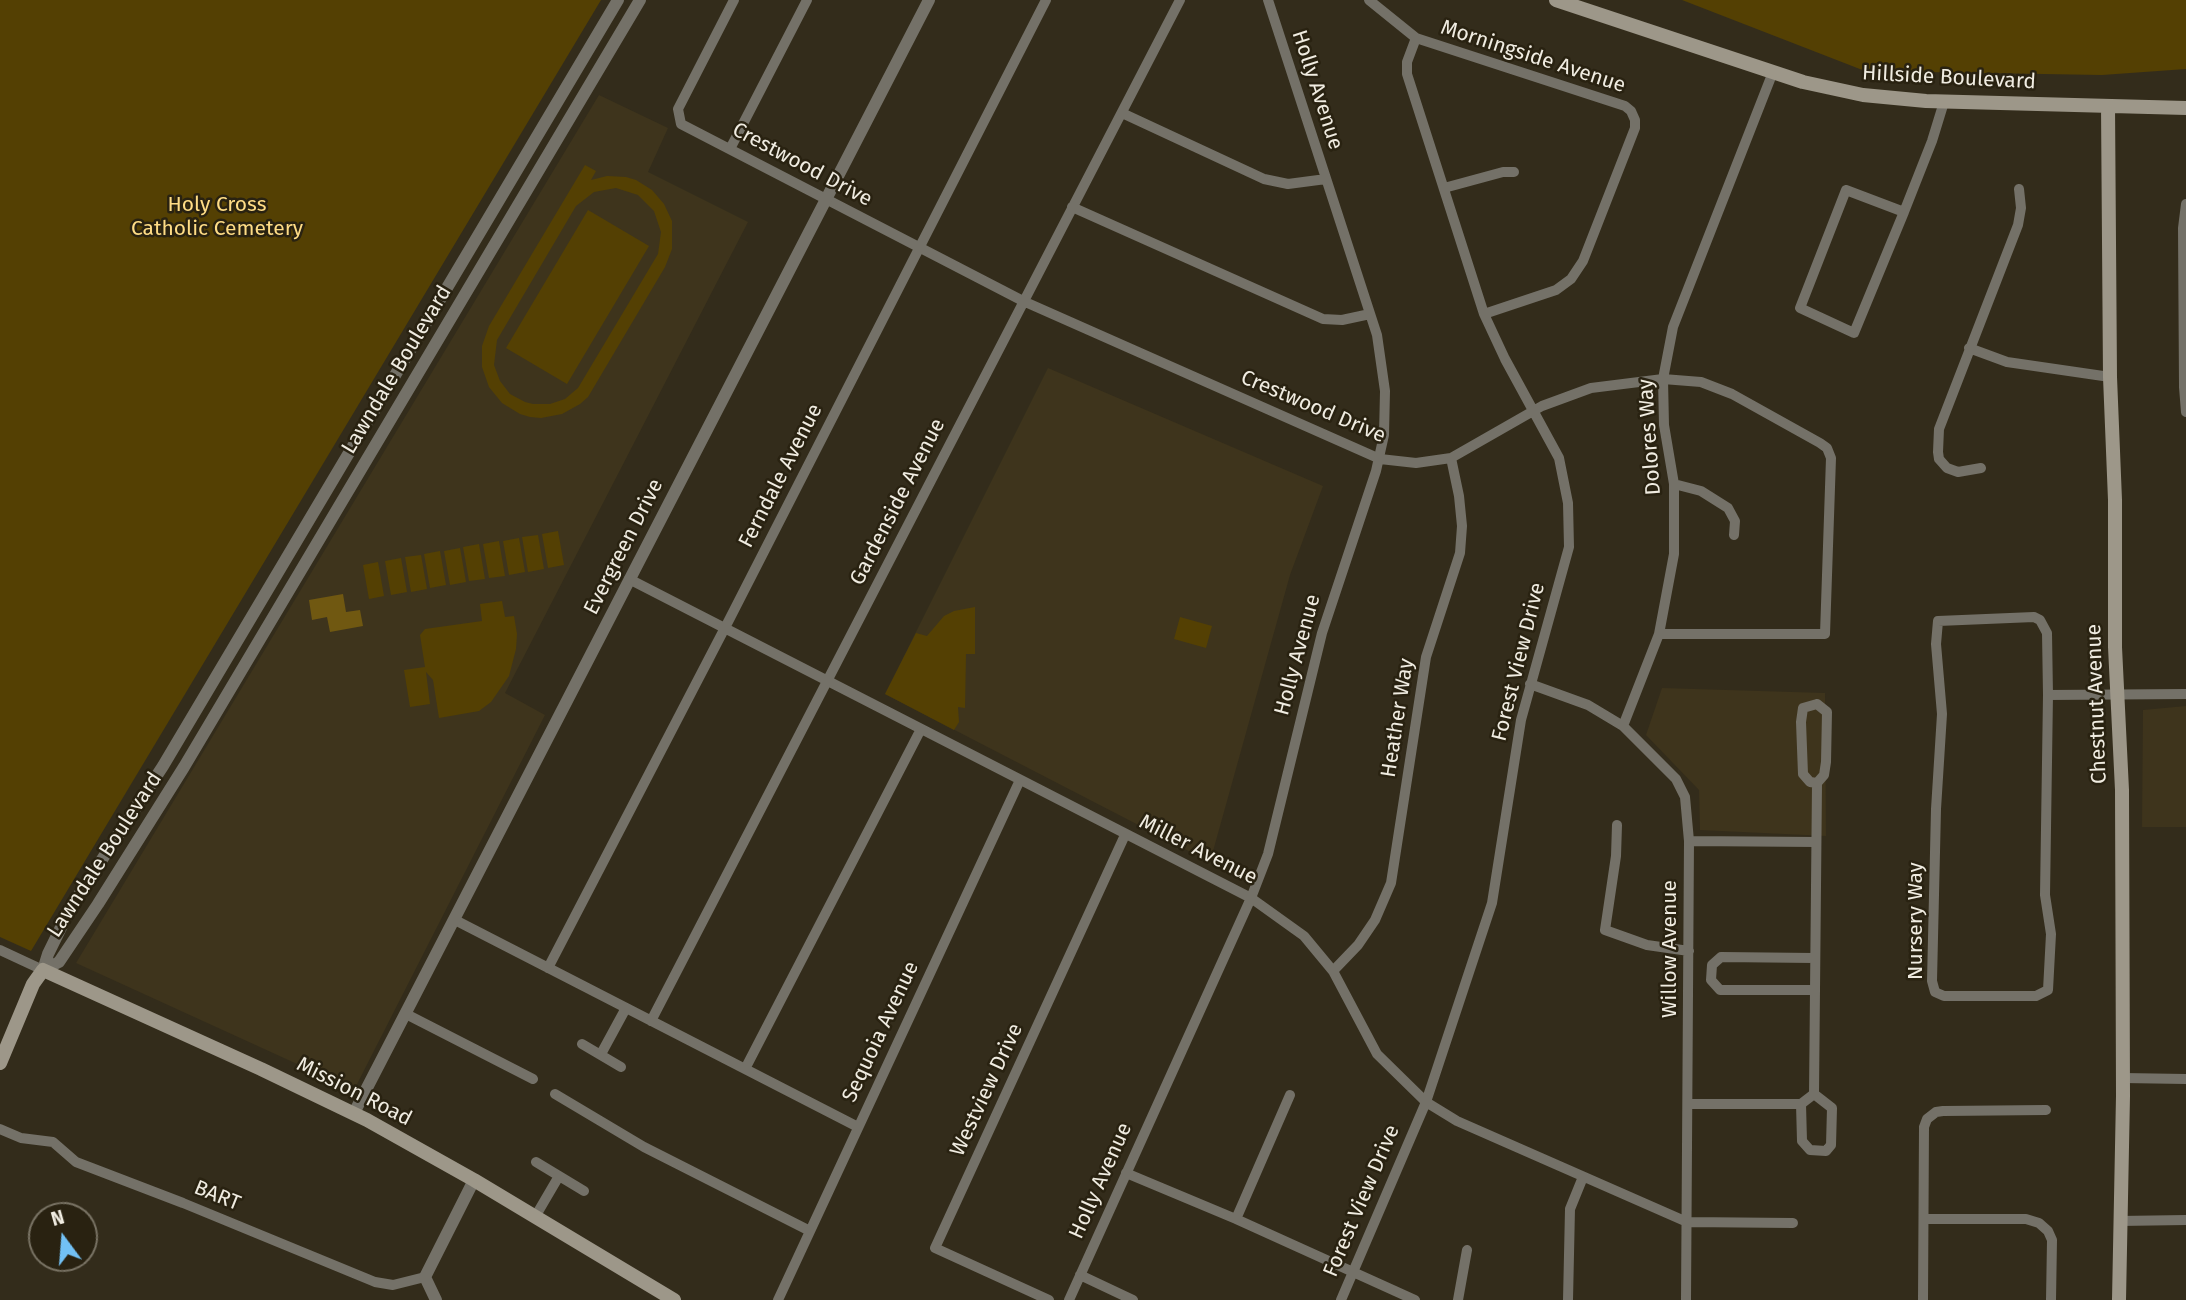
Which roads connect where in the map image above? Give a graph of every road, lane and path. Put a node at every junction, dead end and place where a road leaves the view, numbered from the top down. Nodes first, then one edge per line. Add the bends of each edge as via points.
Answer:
1 (618, 0) edge
2 (640, 0) edge
3 (734, 0) edge
4 (807, 0) edge
5 (929, 0) edge
6 (1046, 0) edge
7 (1180, 0) edge
8 (1268, 0) edge
9 (1369, 0) edge
10 (1556, 0) edge
11 (1416, 38) junction
12 (1773, 72) junction
13 (1944, 102) junction
14 (2108, 106) junction
15 (2186, 108) edge
16 (1122, 113) junction
17 (730, 149) junction
18 (1514, 172) dead end
19 (1326, 179) junction
20 (1444, 188) junction
21 (2019, 189) dead end
22 (825, 199) junction
23 (2186, 204) edge
24 (1072, 207) junction
25 (1904, 212) junction
26 (919, 247) junction
27 (2185, 298) edge
28 (1023, 301) junction
29 (1370, 314) junction
30 (1484, 314) junction
31 (1969, 348) junction
32 (2110, 377) junction
33 (1662, 379) junction
34 (1532, 410) junction
35 (2186, 412) edge
36 (1451, 458) junction
37 (1380, 459) junction
38 (1981, 468) dead end
39 (1674, 484) junction
40 (1734, 535) dead end
41 (629, 579) junction
42 (725, 628) junction
43 (1659, 634) junction
44 (828, 680) junction
45 (1530, 684) junction
46 (2186, 694) edge
47 (2048, 695) junction
48 (2118, 695) junction
49 (1623, 726) junction
50 (921, 729) junction
51 (1020, 780) junction
52 (1817, 783) junction
53 (1617, 825) dead end
54 (1125, 835) junction
55 (1689, 841) junction
56 (1816, 842) junction
57 (1251, 898) junction
58 (455, 920) junction
59 (0, 950) edge
60 (1689, 951) junction
61 (1814, 958) junction
62 (548, 968) junction
63 (43, 970) junction
64 (1333, 971) junction
65 (1814, 990) junction
66 (626, 1008) junction
67 (406, 1014) junction
68 (651, 1021) junction
69 (582, 1044) dead end
70 (601, 1055) junction
71 (0, 1063) edge
72 (621, 1067) dead end
73 (745, 1069) junction
74 (2123, 1078) junction
75 (533, 1079) dead end
76 (2186, 1079) edge
77 (555, 1094) dead end
78 (1814, 1094) junction
79 (1290, 1095) dead end
80 (1426, 1102) junction
81 (1688, 1104) junction
82 (1801, 1104) junction
83 (2046, 1110) dead end
84 (354, 1113) junction
85 (858, 1127) junction
86 (0, 1129) edge
87 (536, 1162) dead end
88 (1126, 1172) junction
89 (559, 1176) junction
90 (1583, 1177) junction
91 (474, 1180) junction
92 (584, 1191) dead end
93 (535, 1217) junction
94 (1236, 1219) junction
95 (1924, 1219) junction
96 (2186, 1220) edge
97 (2119, 1221) junction
98 (1687, 1222) junction
99 (1793, 1223) dead end
100 (810, 1231) junction
101 (1467, 1250) dead end
102 (1354, 1273) junction
103 (1080, 1275) junction
104 (425, 1277) junction
105 (436, 1300) edge
106 (674, 1300) edge
107 (778, 1300) edge
108 (1049, 1300) edge
109 (1069, 1300) edge
110 (1133, 1300) edge
111 (1341, 1300) edge
112 (1415, 1300) edge
113 (1458, 1300) edge
114 (1568, 1300) edge
115 (1686, 1300) edge
116 (1923, 1300) edge
117 (2051, 1300) edge
118 (2119, 1300) edge

1 - 63 street, Lawndale Boulevard via 163,766 71,907
2 - 63 street, Lawndale Boulevard via 178,776 59,962
3 - 17 street, Crestwood Drive via 678,109 681,124
4 - 17 street
5 - 22 street, Evergreen Drive
6 - 26 street, Ferndale Avenue
7 - 16 street, Gardenside Avenue
8 - 19 street, Holly Avenue
9 - 11 street, Morningside Avenue
10 - 12 main road, Hillside Boulevard
11 - 20 street, Forest View Drive via 1406,62 1407,74
11 - 30 street, Morningside Avenue via 1625,106 1635,120 1583,261 1571,279 1556,290
12 - 13 main road, Hillside Boulevard via 1863,95
12 - 33 street, Dolores Way via 1673,327
13 - 14 main road, Hillside Boulevard
13 - 25 street
14 - 15 main road, Hillside Boulevard
14 - 32 main road, Chestnut Avenue
16 - 19 street via 1264,179 1288,184
16 - 24 street, Gardenside Avenue
17 - 22 street, Crestwood Drive
18 - 20 street
19 - 29 street, Holly Avenue
20 - 30 street, Forest View Drive
21 - 31 street via 2018,225
22 - 26 street, Crestwood Drive
22 - 41 street, Evergreen Drive
23 - 27 street
24 - 28 street, Gardenside Avenue
24 - 29 street via 1323,318 1342,320
25 - 25 street via 1854,333 1800,308 1846,190
26 - 28 street, Crestwood Drive
26 - 42 street, Ferndale Avenue
27 - 35 street
28 - 37 street, Crestwood Drive
28 - 44 street, Gardenside Avenue
29 - 37 street, Holly Avenue via 1385,391
30 - 34 street, Forest View Drive
31 - 32 street via 2007,362
31 - 38 street via 1941,421 1937,445 1939,459 1952,471
32 - 48 main road, Chestnut Avenue
33 - 34 street, Crestwood Drive via 1591,388
33 - 39 street, Dolores Way
33 - 43 street, Crestwood Drive via 1701,382 1732,394 1820,443 1831,458 1825,634
34 - 36 street, Crestwood Drive
34 - 45 street, Forest View Drive via 1559,458 1569,503 1569,547
36 - 37 street, Crestwood Drive via 1416,463
36 - 64 street, Heather Way via 1462,526 1460,553 1426,657 1391,883 1375,920
37 - 57 street, Holly Avenue via 1324,626 1268,854
39 - 40 street via 1701,491 1728,508 1735,521
39 - 43 street, Dolores Way via 1674,554
41 - 42 street, Miller Avenue
41 - 58 street, Evergreen Drive
42 - 44 street, Miller Avenue
42 - 62 street, Ferndale Avenue
43 - 49 street, Dolores Way
44 - 50 street, Miller Avenue
44 - 68 street, Gardenside Avenue
45 - 49 street, Willow Avenue via 1588,705
45 - 80 street, Forest View Drive via 1492,903
46 - 48 street
47 - 47 street, Nursery Way via 2047,633 2040,620 1938,621 1942,714 1932,981 1940,995 2036,996 2048,990
47 - 48 street
48 - 74 main road, Chestnut Avenue
49 - 55 street, Willow Avenue via 1676,779 1685,797
50 - 51 street, Miller Avenue
50 - 73 street
51 - 54 street, Miller Avenue
51 - 85 street, Sequoia Avenue
52 - 52 street via 1803,774 1801,722 1803,708 1816,704 1827,712 1826,762
52 - 56 street
53 - 60 street via 1605,930 1647,945
54 - 57 street, Miller Avenue
54 - 108 street, Westview Drive via 935,1248
55 - 56 street
55 - 60 street, Willow Avenue
56 - 61 street
57 - 64 street, Miller Avenue via 1304,936
57 - 88 street, Holly Avenue
58 - 62 street
58 - 67 street, Evergreen Drive
59 - 63 street, Mission Road
60 - 81 street, Willow Avenue
61 - 65 street
61 - 65 street via 1721,957 1712,965 1711,980 1720,990
62 - 66 street
63 - 71 main road
63 - 84 main road, Mission Road
64 - 80 street, Miller Avenue via 1377,1054
65 - 78 street
66 - 68 street
66 - 70 street
67 - 75 street
67 - 84 street, Evergreen Drive
68 - 73 street
69 - 70 street
70 - 72 street
73 - 85 street
74 - 76 street
74 - 97 main road, Chestnut Avenue
77 - 100 street via 644,1147
78 - 82 street
78 - 82 street via 1832,1108 1832,1145 1826,1151 1810,1150 1802,1141
79 - 94 street
80 - 90 street, Miller Avenue via 1457,1121
80 - 102 street, Forest View Drive
81 - 82 street
81 - 98 street, Willow Avenue
83 - 95 street via 1931,1114 1924,1126
84 - 91 main road, Mission Road
85 - 100 street, Sequoia Avenue
86 - 104 street, BART via 21,1138 53,1142 76,1162 375,1282 393,1285
87 - 89 street
88 - 94 street
88 - 103 street, Holly Avenue
89 - 92 street
89 - 93 street
90 - 98 street, Miller Avenue
90 - 114 street via 1570,1209
91 - 93 main road, Mission Road
91 - 104 street
93 - 106 main road, Mission Road
94 - 102 street
95 - 116 street
95 - 117 street via 2026,1219 2039,1223 2052,1240
96 - 97 street
97 - 118 main road, Chestnut Avenue
98 - 99 street
98 - 115 street, Willow Avenue
100 - 107 street, Sequoia Avenue
101 - 113 street
102 - 111 street, Forest View Drive
102 - 112 street
103 - 109 street, Holly Avenue
103 - 110 street
104 - 105 street

